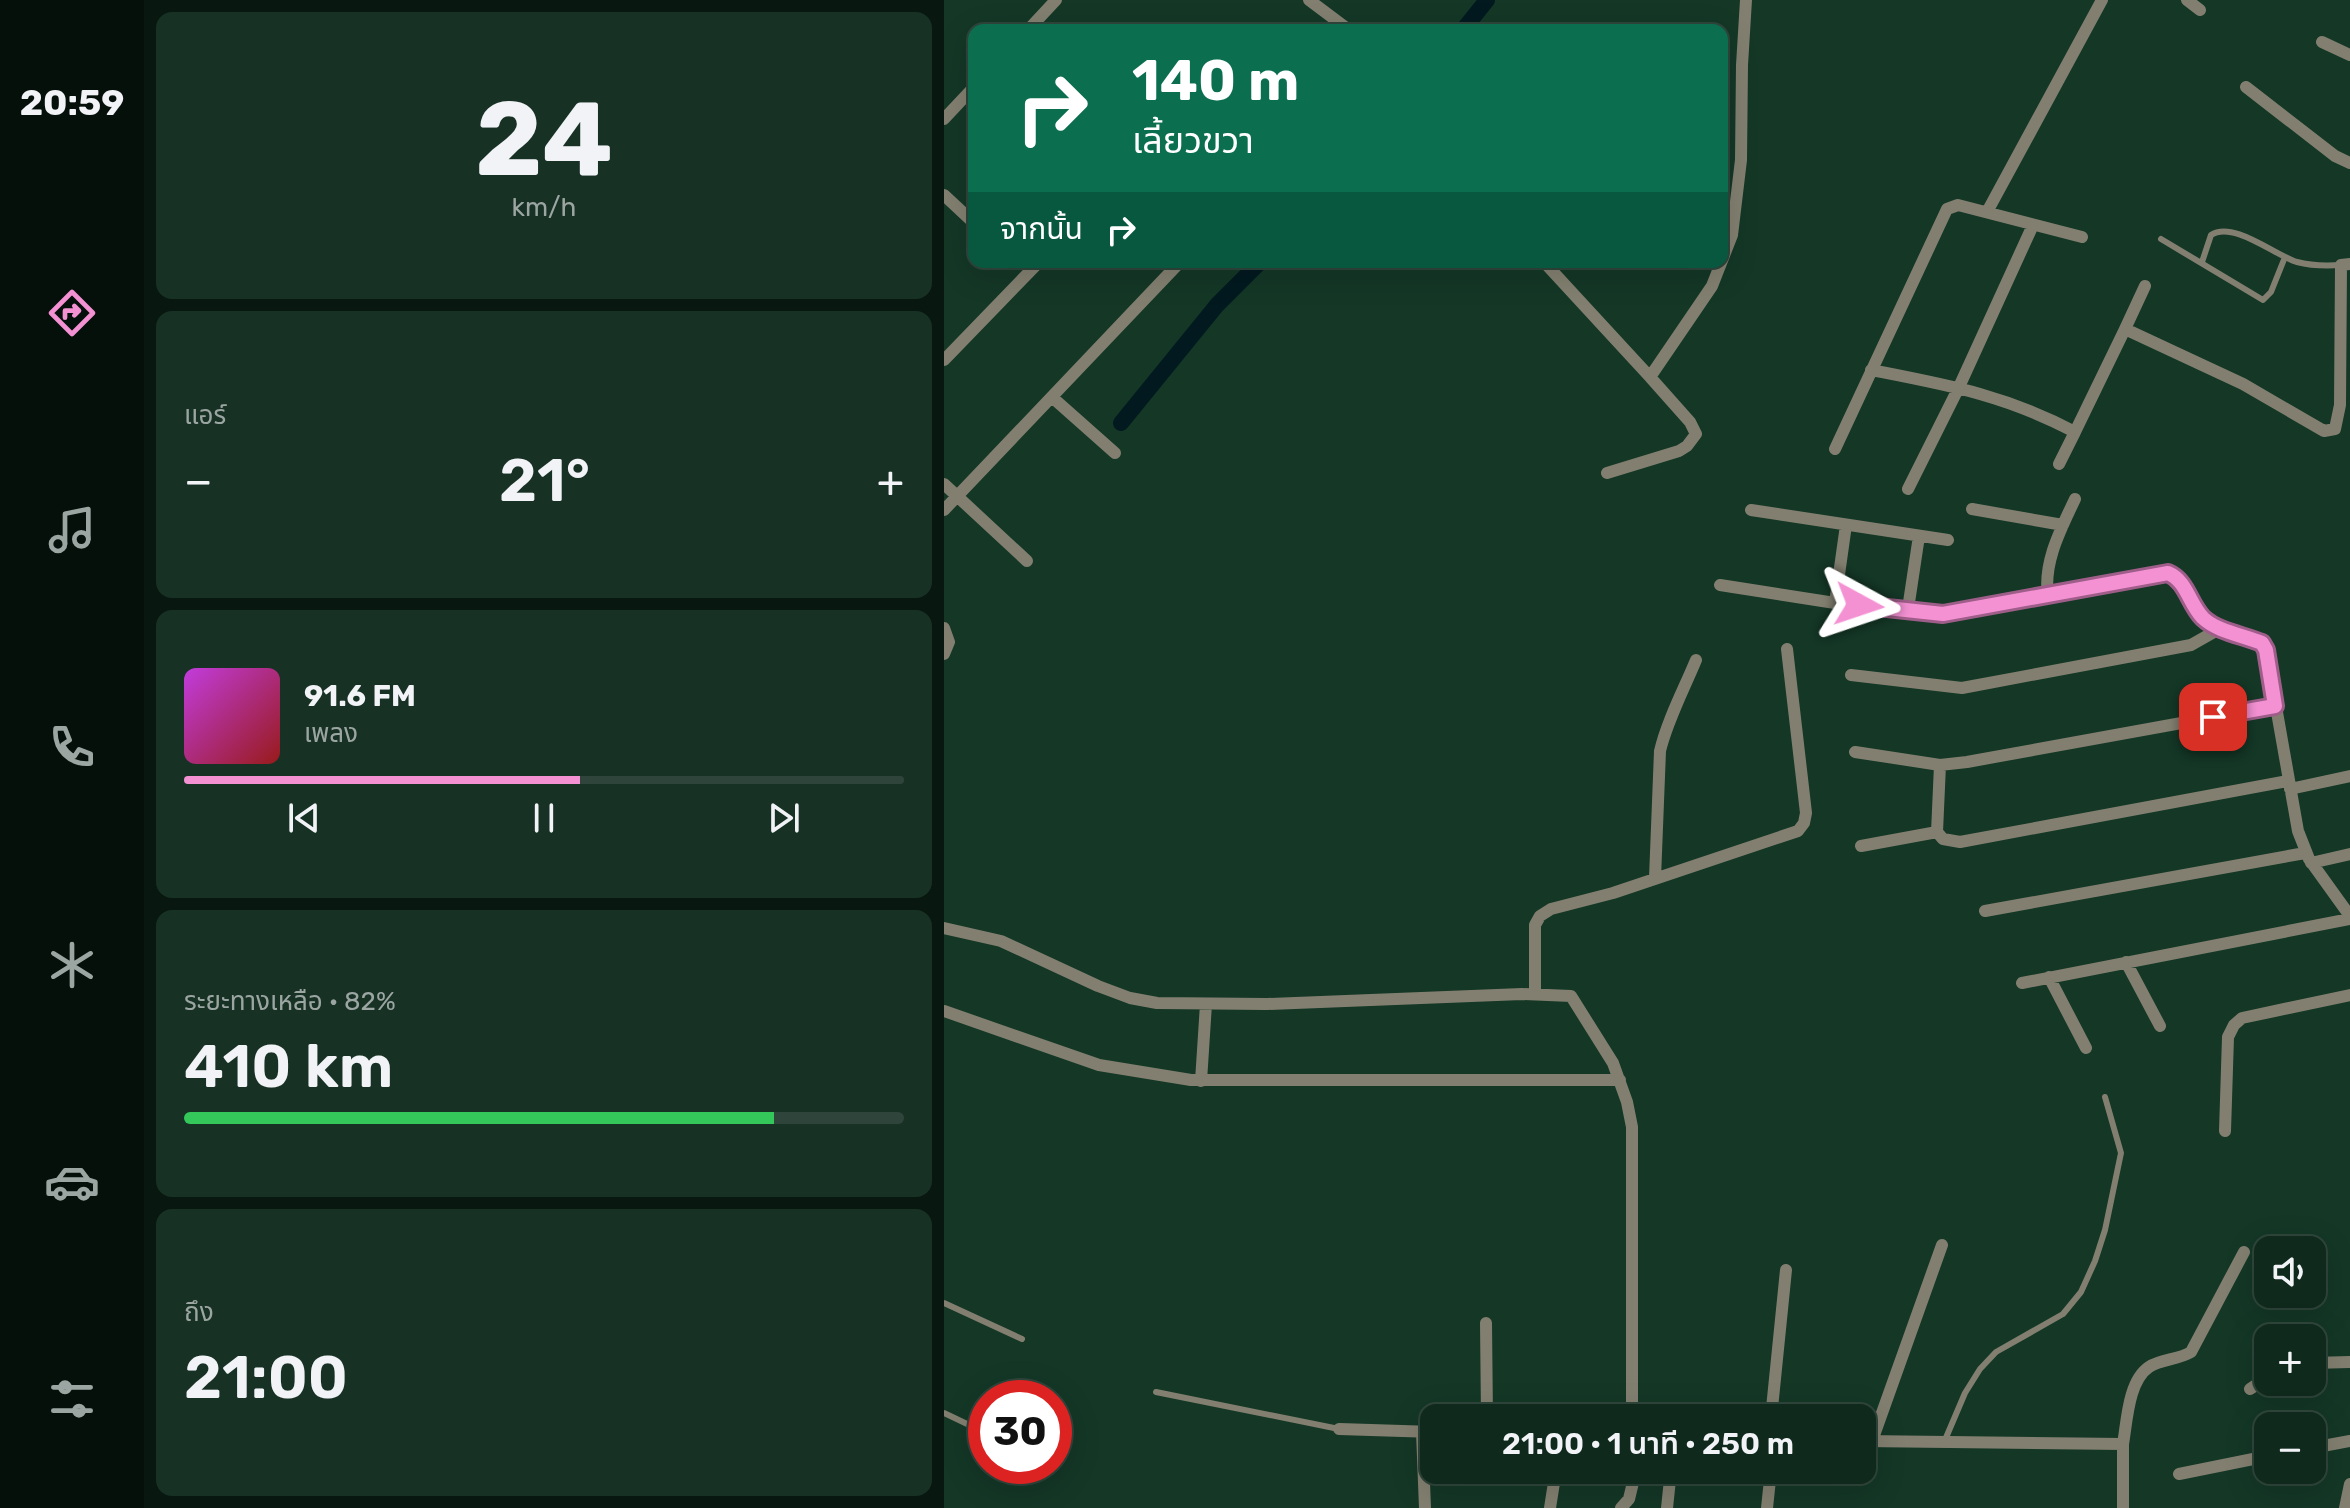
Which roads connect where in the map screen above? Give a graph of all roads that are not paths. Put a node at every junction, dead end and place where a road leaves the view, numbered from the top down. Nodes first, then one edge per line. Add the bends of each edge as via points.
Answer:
1 (1056, 0) edge
2 (1309, 0) edge
3 (1746, 0) edge
4 (2102, 0) edge
5 (2187, 0) edge
6 (2200, 10) dead end
7 (1034, 24) edge
8 (1341, 24) edge
9 (2322, 42) dead end
10 (2350, 55) edge
11 (2246, 87) dead end
12 (968, 93) edge
13 (944, 119) edge
14 (2350, 163) edge
15 (944, 195) edge
16 (1987, 212) junction
17 (968, 217) edge
18 (2033, 225) junction
19 (2082, 237) dead end
20 (2161, 239) dead end
21 (1728, 245) edge
22 (2285, 257) junction
23 (2202, 262) junction
24 (2346, 265) edge
25 (1033, 268) edge
26 (1169, 268) edge
27 (1550, 268) edge
28 (1719, 268) edge
29 (2145, 286) dead end
30 (2125, 329) junction
31 (944, 360) edge
32 (1871, 370) junction
33 (1650, 377) junction
34 (1959, 387) junction
35 (1053, 398) junction
36 (2075, 432) junction
37 (1835, 449) dead end
38 (1115, 453) dead end
39 (2059, 464) dead end
40 (1607, 473) dead end
41 (944, 484) edge
42 (1908, 489) dead end
43 (957, 497) junction
44 (2075, 499) dead end
45 (1972, 509) dead end
46 (944, 510) edge
47 (1751, 510) dead end
48 (1846, 525) junction
49 (2063, 525) junction
50 (1919, 536) junction
51 (1948, 540) dead end
52 (1027, 561) dead end
53 (1720, 585) dead end
54 (2048, 596) junction
55 (1835, 603) junction
56 (1908, 609) junction
57 (944, 628) edge
58 (2221, 628) junction
59 (1787, 649) dead end
60 (944, 654) edge
61 (1696, 660) dead end
62 (1851, 675) dead end
63 (2275, 706) junction
64 (1855, 752) dead end
65 (1940, 765) junction
66 (2350, 776) edge
67 (2289, 785) junction
68 (1937, 832) junction
69 (1861, 846) dead end
70 (2350, 854) edge
71 (2308, 858) junction
72 (1655, 878) junction
73 (1985, 911) dead end
74 (2350, 917) edge
75 (944, 928) edge
76 (2126, 962) junction
77 (2049, 977) junction
78 (2022, 983) dead end
79 (1535, 994) junction
80 (2350, 995) edge
81 (1206, 1004) junction
82 (944, 1011) edge
83 (2160, 1026) dead end
84 (2086, 1048) dead end
85 (1620, 1080) junction
86 (1201, 1081) junction
87 (2105, 1097) dead end
88 (2225, 1131) dead end
89 (1942, 1245) dead end
90 (2244, 1252) dead end
91 (1786, 1270) dead end
92 (944, 1303) edge
93 (1486, 1323) dead end
94 (1022, 1339) dead end
95 (2350, 1362) edge
96 (2326, 1363) edge
97 (2254, 1386) edge
98 (2250, 1389) dead end
99 (1156, 1392) dead end
100 (1487, 1404) edge
101 (1632, 1404) edge
102 (1772, 1404) edge
103 (944, 1413) edge
104 (1876, 1417) edge
105 (968, 1424) edge
106 (1339, 1429) joint
107 (1420, 1432) edge
108 (1876, 1441) edge
109 (2350, 1441) edge
110 (1944, 1442) junction
111 (2123, 1444) junction
112 (2326, 1445) edge
113 (2254, 1459) edge
114 (2179, 1474) dead end
115 (1426, 1484) edge
116 (1554, 1484) edge
117 (1633, 1484) edge
118 (1670, 1484) edge
119 (1770, 1484) edge
120 (2350, 1484) edge
121 (1425, 1508) edge
122 (1550, 1508) edge
123 (1621, 1508) edge
124 (1667, 1508) edge
125 (1767, 1508) edge
126 (2123, 1508) edge
127 (2345, 1508) edge

1 - 7 street
2 - 8 street
3 - 21 street via 1741,160
4 - 16 street
5 - 6 street
9 - 10 street
11 - 14 street
12 - 13 street
15 - 17 street
16 - 18 street
16 - 32 street via 1958,205 1947,209
18 - 19 street
18 - 34 street
20 - 23 lane
22 - 23 lane via 2251,239 2220,232 2211,235
22 - 23 lane via 2263,300
22 - 24 lane via 2313,266
24 - 30 street via 2339,418 2331,432
25 - 31 street
26 - 35 street
27 - 33 street
28 - 33 street
29 - 30 street
30 - 36 street
32 - 34 street
32 - 37 street
33 - 40 street via 1696,434 1679,451
34 - 36 street via 2027,408
34 - 42 street
35 - 38 street
35 - 43 street
36 - 39 street
41 - 43 street
43 - 46 street
43 - 52 street
44 - 49 street
45 - 49 street
47 - 48 street
48 - 50 street
48 - 55 street
49 - 54 street via 2047,570
50 - 51 street
50 - 56 street
53 - 55 street
54 - 56 street via 1943,614
54 - 58 street via 2168,573 2176,576 2205,620
55 - 56 street
57 - 60 street via 949,642
58 - 62 street via 2191,645 1962,688
58 - 63 street via 2262,643
59 - 72 street via 1804,823 1789,836
61 - 72 street via 1660,751
63 - 65 street
63 - 67 street
64 - 65 street
65 - 68 street
66 - 67 street
67 - 68 street via 1960,842 1943,839
67 - 71 street
68 - 69 street
70 - 71 street
71 - 73 street
71 - 74 street
72 - 79 street via 1540,916 1535,925
74 - 76 street
75 - 81 street via 1001,941 1130,998
76 - 77 street
76 - 83 street
77 - 78 street
77 - 84 street
79 - 81 street
79 - 85 street via 1575,999
80 - 88 street via 2242,1018 2234,1025 2228,1037
81 - 86 street
82 - 86 street via 1099,1065
85 - 86 street
85 - 101 street via 1634,1152
87 - 110 lane via 2120,1164 2105,1230 2081,1292 2063,1314 1996,1352 1980,1369
89 - 104 street
90 - 111 street via 2191,1352 2140,1375
91 - 102 street
92 - 94 lane
93 - 100 street
95 - 96 street
97 - 98 street
99 - 106 lane
103 - 105 lane
106 - 107 street
108 - 110 street
109 - 112 street
110 - 111 street
111 - 126 street
113 - 114 street
115 - 121 street
116 - 122 street
117 - 123 street
118 - 124 street
119 - 125 street
120 - 127 street

